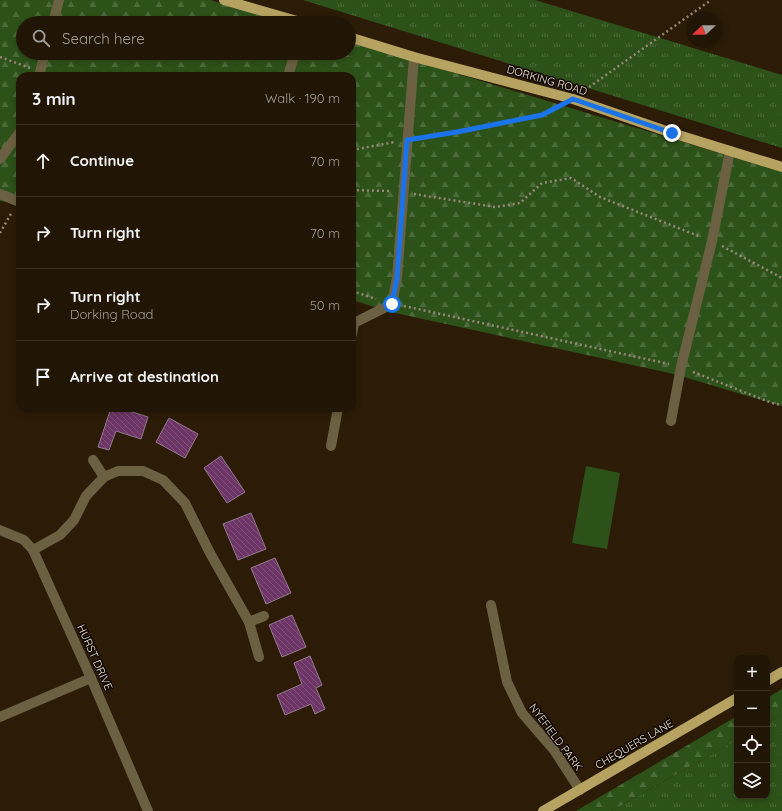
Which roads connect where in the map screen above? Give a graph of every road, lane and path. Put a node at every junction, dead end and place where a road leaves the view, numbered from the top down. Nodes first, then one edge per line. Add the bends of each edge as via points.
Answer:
1 (59, 0) edge
2 (224, 0) edge
3 (712, 0) edge
4 (55, 16) edge
5 (280, 16) edge
6 (356, 39) edge
7 (0, 57) edge
8 (414, 57) junction
9 (43, 60) edge
10 (293, 60) edge
11 (35, 72) edge
12 (40, 72) edge
13 (289, 72) edge
14 (573, 99) junction
15 (16, 137) edge
16 (407, 140) junction
17 (356, 149) edge
18 (730, 151) junction
19 (0, 159) edge
20 (782, 167) edge
21 (356, 190) edge
22 (403, 192) junction
23 (0, 194) edge
24 (16, 201) edge
25 (16, 204) edge
26 (0, 233) edge
27 (712, 241) junction
28 (782, 278) edge
29 (356, 292) edge
30 (392, 304) junction
31 (356, 322) edge
32 (681, 367) junction
33 (782, 405) edge
34 (337, 412) edge
35 (671, 421) dead end
36 (331, 446) dead end
37 (93, 460) dead end
38 (104, 477) junction
39 (0, 530) edge
40 (33, 550) junction
41 (490, 605) dead end
42 (264, 616) dead end
43 (248, 622) junction
44 (259, 657) dead end
45 (782, 672) edge
46 (91, 678) junction
47 (770, 679) edge
48 (734, 700) edge
49 (0, 717) edge
50 (580, 790) junction
51 (148, 811) edge
52 (543, 811) edge

1 - 4 street
2 - 5 main road
3 - 14 path
6 - 8 main road, DORKING ROAD
7 - 11 path
8 - 14 main road, DORKING ROAD
8 - 16 street
9 - 12 street
10 - 13 street
14 - 16 path via 542,115
14 - 18 main road, DORKING ROAD
15 - 19 street
16 - 17 path
16 - 22 street
18 - 20 main road, DORKING ROAD
18 - 27 street
21 - 22 path
22 - 27 path via 495,207 520,203 542,184 571,178 600,197
22 - 30 street via 397,278
23 - 24 street
25 - 26 path
27 - 28 path
27 - 32 street
29 - 30 path
30 - 31 street
30 - 32 path
32 - 33 path
32 - 35 street
34 - 36 street
37 - 38 street
38 - 40 street via 86,496 74,520 60,535
38 - 43 street via 118,471 143,471 163,480 185,504
39 - 40 street, HURST DRIVE via 24,540
40 - 46 street, HURST DRIVE
41 - 50 street, NYEFIELD PARK via 507,682 522,713 554,750
42 - 43 street
43 - 44 street
45 - 47 main road
46 - 49 street
46 - 51 street, HURST DRIVE
48 - 50 main road, CHEQUERS LANE
50 - 52 main road, CHEQUERS LANE

